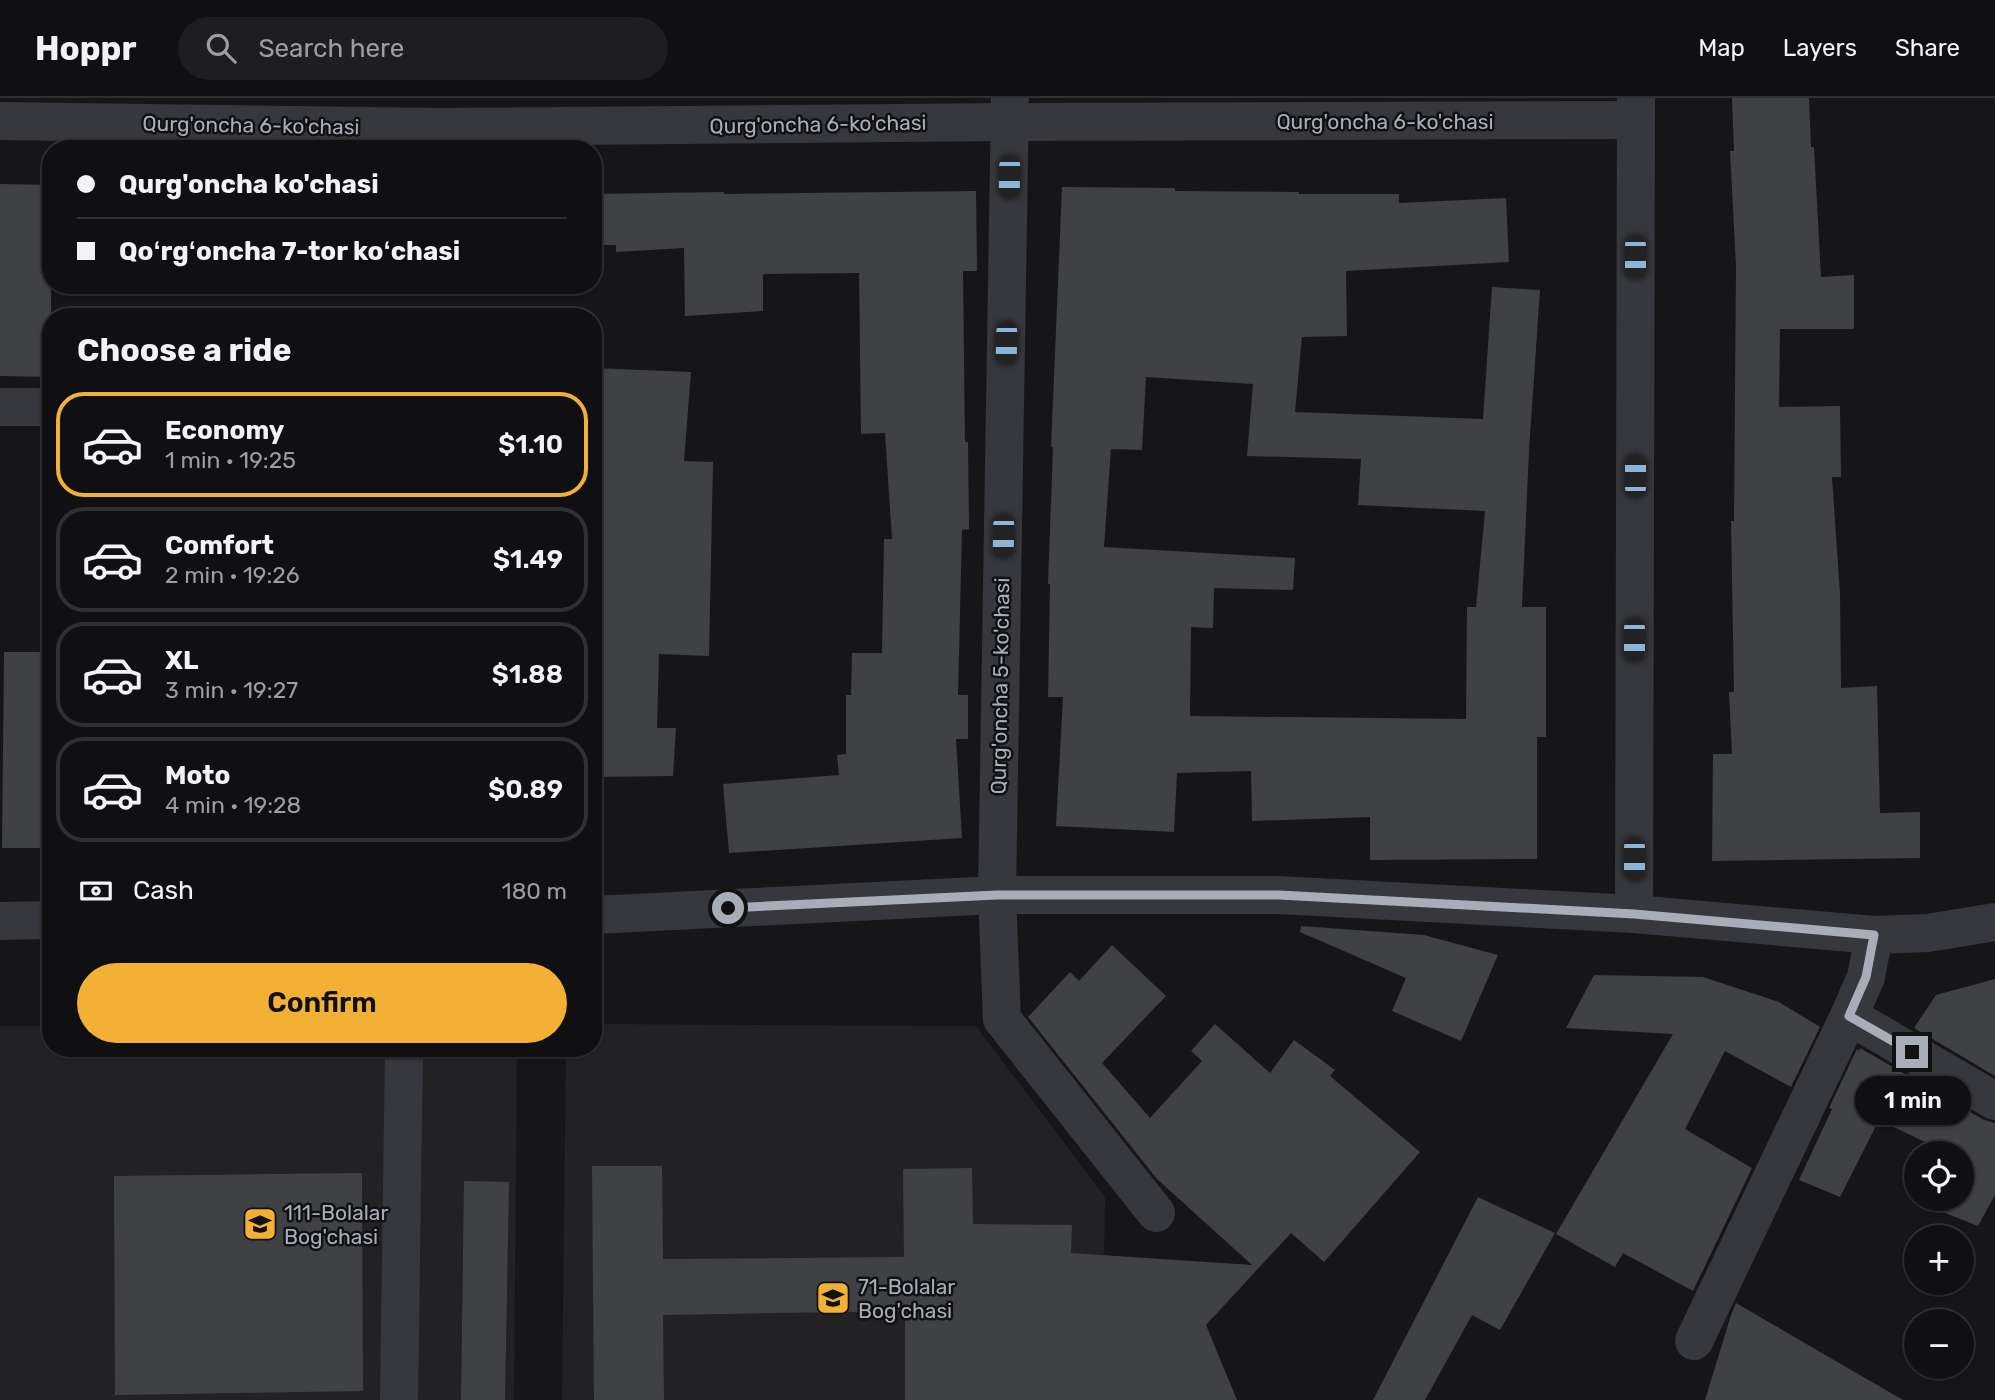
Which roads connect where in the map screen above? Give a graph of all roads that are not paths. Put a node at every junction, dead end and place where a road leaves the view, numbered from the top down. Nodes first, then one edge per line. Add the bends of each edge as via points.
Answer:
1 (1636, 109) edge
2 (1010, 110) edge
3 (439, 113) edge
4 (0, 121) edge
5 (0, 407) edge
6 (42, 407) edge
7 (997, 895) junction
8 (1634, 914) junction
9 (602, 915) edge
10 (42, 920) edge
11 (0, 921) edge
12 (1995, 922) edge
13 (1874, 935) junction
14 (1849, 1016) junction
15 (404, 1057) edge
16 (1995, 1101) edge
17 (1156, 1213) dead end
18 (1695, 1341) dead end
19 (399, 1400) edge

1 - 2 street, Qurg'oncha 6-ko'chasi
1 - 8 street
2 - 3 street, Qurg'oncha 6-ko'chasi
2 - 7 street, Qurg'oncha 5-ko'chasi
3 - 4 street, Qurg'oncha 6-ko'chasi
5 - 6 street
7 - 8 street via 1279,895
7 - 9 street
7 - 17 street, Qurg'oncha 5-ko'chasi via 1002,1019
8 - 13 street
10 - 11 street
12 - 13 street via 1928,933
13 - 14 street via 1866,977
14 - 16 street
14 - 18 street
15 - 19 street

